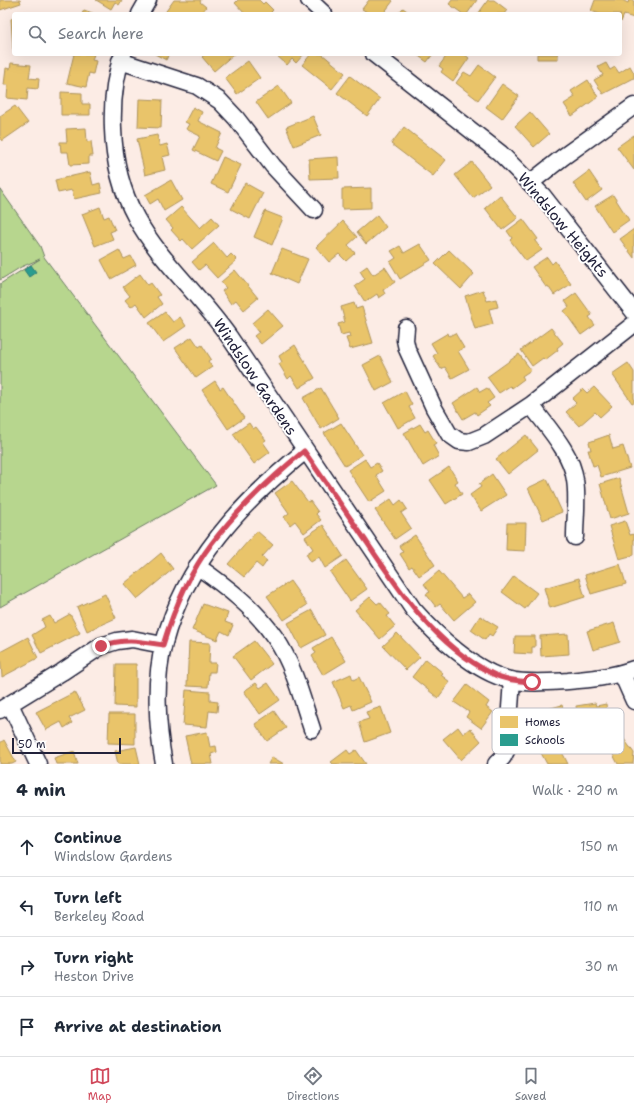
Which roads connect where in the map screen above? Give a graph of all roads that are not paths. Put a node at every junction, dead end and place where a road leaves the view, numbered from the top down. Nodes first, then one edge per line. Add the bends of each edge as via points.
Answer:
1 (148, 0) edge
2 (309, 0) edge
3 (141, 12) edge
4 (322, 12) edge
5 (377, 56) edge
6 (121, 58) edge
7 (634, 106) edge
8 (530, 184) junction
9 (314, 210) dead end
10 (634, 312) edge
11 (634, 324) edge
12 (406, 328) dead end
13 (531, 405) junction
14 (304, 451) junction
15 (575, 536) dead end
16 (198, 566) junction
17 (163, 645) junction
18 (628, 671) edge
19 (512, 680) junction
20 (634, 701) edge
21 (5, 707) edge
22 (510, 708) edge
23 (312, 729) dead end
24 (38, 764) edge
25 (164, 764) edge

1 - 3 street
2 - 4 street
5 - 8 street, Windslow Heights via 500,152
6 - 9 street via 197,86 220,101 273,166
6 - 14 street, Windslow Gardens via 113,98 113,139 121,182 128,203 138,223 161,256 209,309
7 - 8 street
8 - 10 street, Windslow Heights via 543,196
11 - 13 street
12 - 13 street via 405,340 409,354 434,408 454,438 464,442 480,439
13 - 15 street via 561,448 574,473
14 - 16 street via 225,526
14 - 19 street, Windslow Gardens via 394,584 426,624 474,663 492,674
16 - 17 street via 180,597
16 - 23 street via 247,605 276,640 294,676
17 - 21 street via 132,640 101,646
17 - 25 street via 158,698 159,739
18 - 19 street, Windslow Gardens via 595,679 560,682
18 - 20 street
19 - 22 street
21 - 24 street

